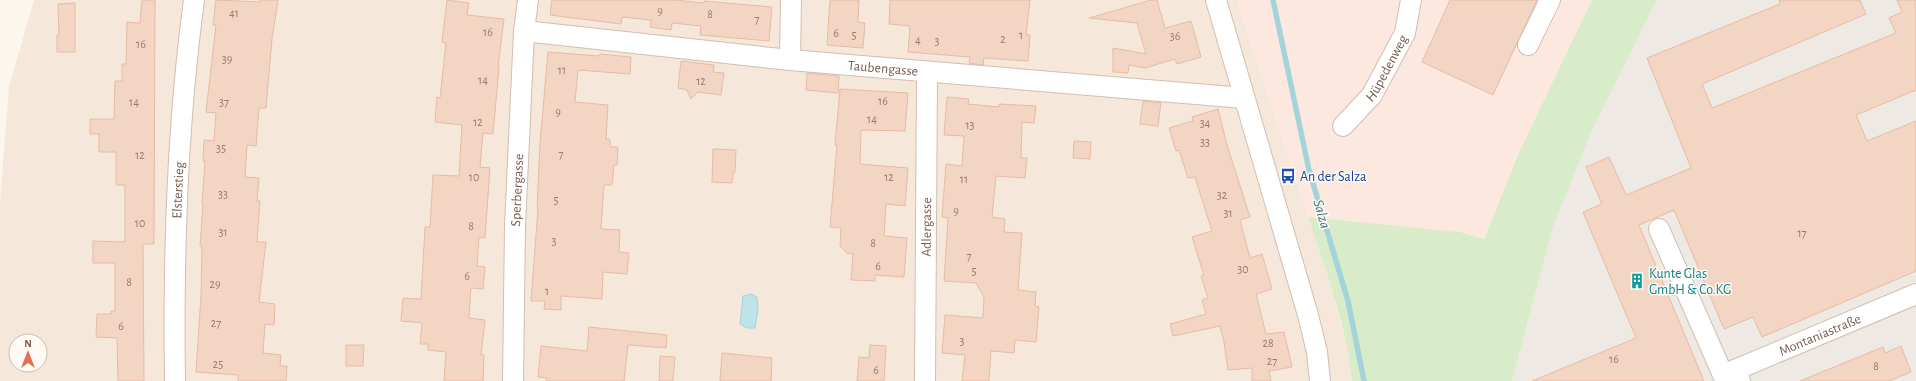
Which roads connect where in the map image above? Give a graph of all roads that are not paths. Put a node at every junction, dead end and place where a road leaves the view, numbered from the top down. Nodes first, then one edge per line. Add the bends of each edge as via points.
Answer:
1 (194, 0) edge
2 (528, 0) edge
3 (791, 0) edge
4 (1216, 0) edge
5 (1411, 0) edge
6 (1550, 0) edge
7 (524, 30) junction
8 (1528, 45) dead end
9 (790, 60) junction
10 (927, 73) junction
11 (1244, 98) junction
12 (1343, 126) dead end
13 (1659, 229) dead end
14 (1916, 294) edge
15 (1727, 377) edge
16 (175, 381) edge
17 (513, 381) edge
18 (925, 381) edge
19 (1320, 381) edge

1 - 16 street, Elsterstieg via 186,57 177,201
2 - 7 street, Sperbergasse
3 - 9 street
4 - 11 street
5 - 12 street, Hüpedenweg via 1405,33 1372,95
6 - 8 street
7 - 9 street, Taubengasse
7 - 17 street, Sperbergasse via 514,226
9 - 10 street, Taubengasse
10 - 11 street, Taubengasse
10 - 18 street, Adlergasse
11 - 19 street via 1308,315 1317,352
13 - 15 street
14 - 15 street, Montaniastraße

